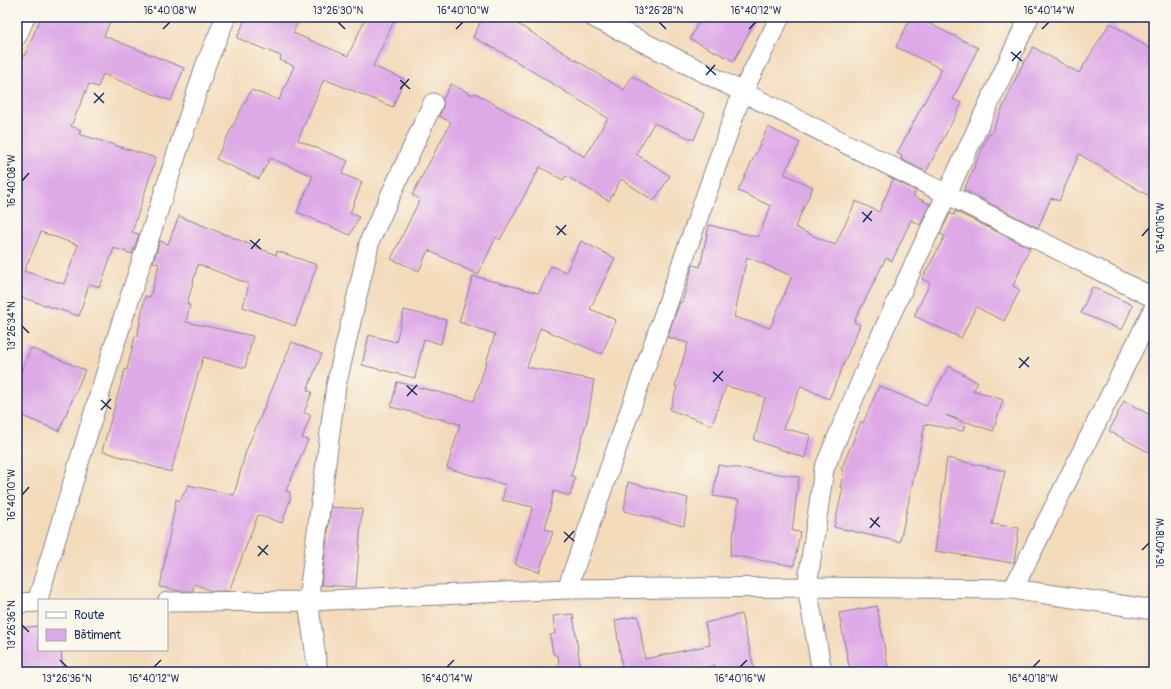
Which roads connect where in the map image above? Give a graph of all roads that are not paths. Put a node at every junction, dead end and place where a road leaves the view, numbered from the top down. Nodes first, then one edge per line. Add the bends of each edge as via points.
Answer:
1 (25, 17) edge
2 (226, 17) edge
3 (593, 17) edge
4 (780, 17) edge
5 (1029, 17) edge
6 (17, 36) edge
7 (742, 93) junction
8 (433, 103) dead end
9 (946, 195) junction
10 (1154, 298) edge
11 (1154, 308) edge
12 (807, 587) junction
13 (568, 589) junction
14 (1013, 589) junction
15 (39, 599) edge
16 (308, 601) junction
17 (38, 602) edge
18 (168, 602) edge
19 (17, 603) edge
20 (1154, 610) edge
21 (318, 672) edge
22 (822, 672) edge

1 - 6 street
2 - 15 street via 206,64 115,343
3 - 7 street
4 - 7 street
5 - 9 street
7 - 9 street
7 - 13 street
8 - 16 street via 370,240 336,386
9 - 10 street
9 - 12 street via 872,355 824,469
11 - 14 street
12 - 13 street
12 - 14 street
12 - 22 street
13 - 16 street
14 - 20 street
16 - 18 street
16 - 21 street
17 - 19 street

